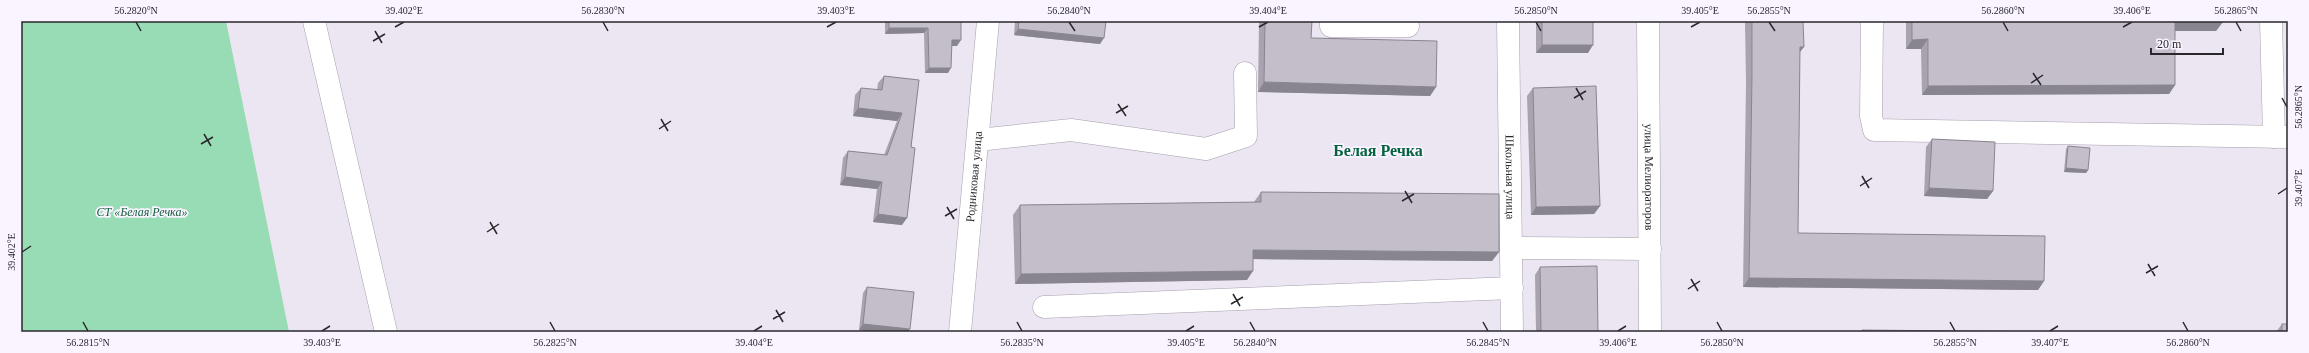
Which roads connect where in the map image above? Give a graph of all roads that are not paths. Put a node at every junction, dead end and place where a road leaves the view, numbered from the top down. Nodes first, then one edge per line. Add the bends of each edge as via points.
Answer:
1 (314, 21) edge
2 (988, 21) edge
3 (1331, 21) edge
4 (1508, 21) edge
5 (1648, 21) edge
6 (1872, 21) edge
7 (2271, 21) edge
8 (1408, 26) dead end
9 (1245, 74) dead end
10 (2281, 137) edge
11 (978, 140) junction
12 (1511, 248) junction
13 (1650, 249) junction
14 (1512, 288) junction
15 (1044, 307) dead end
16 (386, 332) edge
17 (960, 332) edge
18 (1512, 332) edge
19 (1650, 332) edge

1 - 16 street
2 - 11 street, Родниковая улица
3 - 8 street via 1331,26
4 - 12 street, Школьная улица
5 - 13 street, улица Мелиораторов
6 - 10 street via 1871,116 1874,130
7 - 10 street
9 - 11 street via 1246,136 1206,148 1070,130
11 - 17 street, Родниковая улица
12 - 13 street
12 - 14 street, Школьная улица
13 - 19 street, улица Мелиораторов
14 - 15 street
14 - 18 street, Школьная улица

